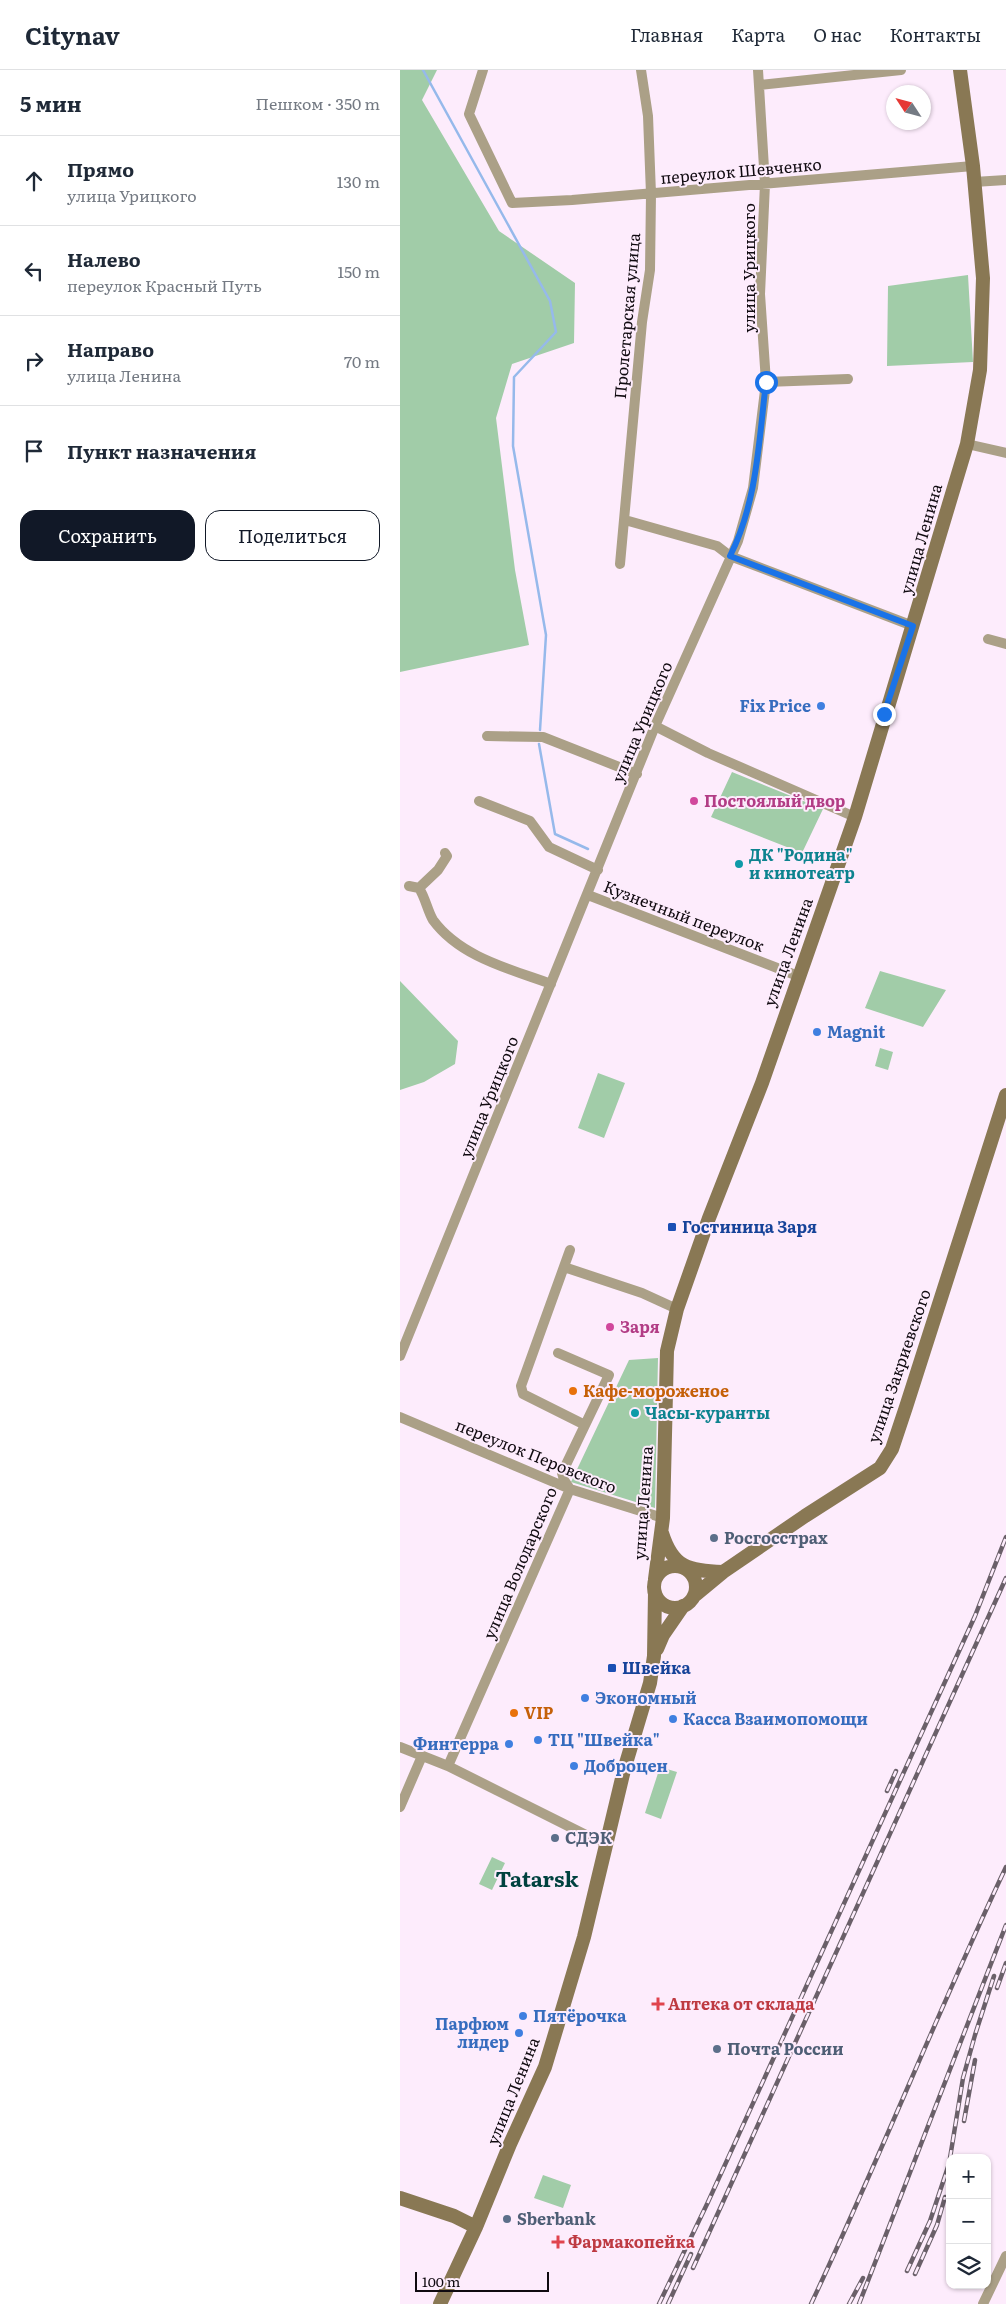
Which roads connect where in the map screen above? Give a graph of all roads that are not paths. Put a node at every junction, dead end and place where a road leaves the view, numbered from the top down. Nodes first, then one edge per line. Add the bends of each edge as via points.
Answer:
1 (483, 70) edge
2 (641, 70) edge
3 (758, 70) edge
4 (902, 70) edge
5 (960, 70) edge
6 (760, 85) junction
7 (973, 166) junction
8 (1006, 180) edge
9 (974, 182) junction
10 (765, 184) junction
11 (651, 194) junction
12 (848, 379) dead end
13 (766, 382) junction
14 (967, 444) junction
15 (1006, 453) edge
16 (625, 520) junction
17 (730, 556) junction
18 (620, 564) dead end
19 (913, 626) junction
20 (988, 639) dead end
21 (1006, 644) edge
22 (655, 726) junction
23 (487, 736) dead end
24 (636, 774) junction
25 (479, 801) dead end
26 (855, 816) junction
27 (445, 853) dead end
28 (598, 870) junction
29 (408, 886) dead end
30 (419, 888) junction
31 (588, 895) junction
32 (798, 976) junction
33 (551, 984) junction
34 (1006, 1095) edge
35 (570, 1250) dead end
36 (564, 1267) junction
37 (677, 1309) junction
38 (558, 1353) dead end
39 (400, 1356) edge
40 (400, 1417) edge
41 (585, 1425) junction
42 (570, 1489) junction
43 (663, 1518) junction
44 (684, 1568) junction
45 (723, 1572) junction
46 (655, 1586) junction
47 (688, 1601) junction
48 (654, 1656) junction
49 (400, 1747) edge
50 (422, 1756) junction
51 (448, 1766) junction
52 (400, 1807) edge
53 (607, 1843) junction
54 (400, 2198) edge
55 (476, 2227) junction
56 (1006, 2256) edge
57 (440, 2304) edge
58 (983, 2304) edge

1 - 11 street, переулок Шевченко via 469,114 512,203
2 - 11 street, Пролетарская улица via 648,116
3 - 6 street, улица Урицкого
4 - 6 street
5 - 7 main road, улица Ленина
6 - 10 street, улица Урицкого
7 - 9 main road, улица Ленина
7 - 10 street, переулок Шевченко
8 - 9 street
9 - 14 main road, улица Ленина via 983,278 980,370
10 - 11 street, переулок Шевченко
10 - 13 street, улица Урицкого via 760,294
11 - 16 street, Пролетарская улица via 650,270 642,322
12 - 13 street
13 - 17 street, улица Урицкого via 753,488 738,541
14 - 15 street
14 - 19 main road, улица Ленина
16 - 17 street via 717,546
16 - 18 street, Пролетарская улица
17 - 19 street
17 - 22 street, улица Урицкого
19 - 26 main road, улица Ленина via 881,722
20 - 21 street
22 - 24 street, улица Урицкого
22 - 26 street via 708,753
23 - 24 street via 543,737
24 - 28 street, улица Урицкого
25 - 28 street via 530,820 549,847
26 - 32 main road, улица Ленина
27 - 30 street via 444,862
28 - 31 street, улица Урицкого
29 - 30 street
30 - 33 street via 431,917 441,930 466,950
31 - 32 street, Кузнечный переулок
31 - 33 street, улица Урицкого
32 - 37 main road, улица Ленина
33 - 39 street, улица Урицкого
34 - 45 main road, улица Закриевского via 892,1449 880,1468
35 - 36 street
36 - 37 street via 642,1293
36 - 41 street via 521,1386 523,1394
37 - 43 main road, улица Ленина via 668,1351
38 - 41 street, улица Володарского via 609,1375
40 - 42 street, переулок Перовского
41 - 42 street, улица Володарского via 562,1473
42 - 43 street, переулок Перовского
42 - 51 street, улица Володарского
43 - 44 main road via 662,1533 666,1546
43 - 46 main road, улица Ленина
44 - 45 main road, улица Ленина
44 - 46 main road, улица Ленина via 671,1566 659,1573
44 - 47 main road via 696,1583
45 - 47 main road, улица Закриевского
46 - 47 main road via 658,1598 669,1607
46 - 48 main road, улица Ленина
47 - 48 main road, улица Закриевского via 663,1635
48 - 53 main road, улица Ленина
49 - 50 street
50 - 51 street
50 - 52 street
51 - 53 street
53 - 55 main road, улица Ленина via 584,1937 546,2067
54 - 55 main road
55 - 57 main road, улица Ленина
56 - 58 street

